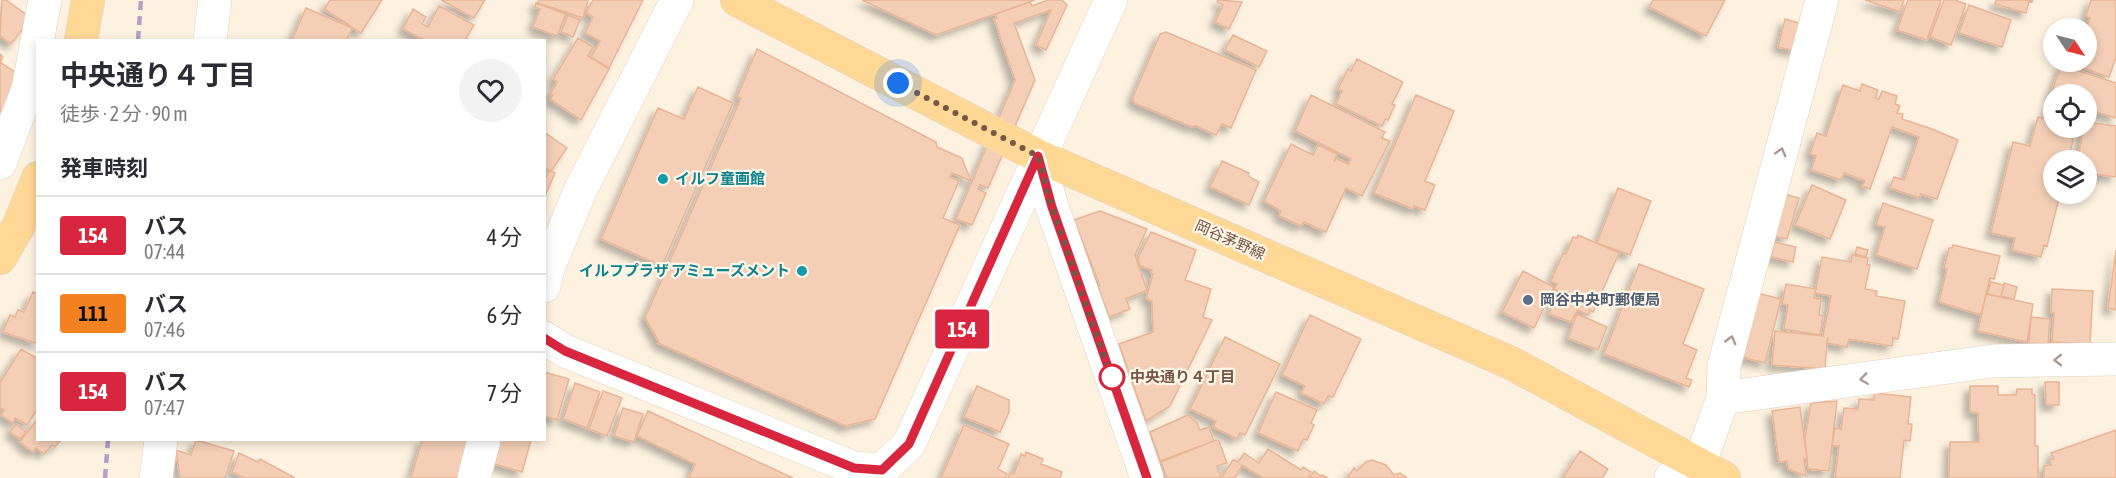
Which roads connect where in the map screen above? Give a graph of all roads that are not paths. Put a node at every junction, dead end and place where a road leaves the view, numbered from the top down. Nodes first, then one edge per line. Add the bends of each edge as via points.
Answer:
1 (45, 0) edge
2 (88, 0) edge
3 (216, 0) edge
4 (677, 0) edge
5 (737, 0) edge
6 (1111, 0) edge
7 (1821, 0) edge
8 (38, 39) edge
9 (81, 39) edge
10 (210, 39) edge
11 (36, 47) edge
12 (1038, 156) junction
13 (0, 164) edge
14 (36, 182) edge
15 (0, 258) edge
16 (546, 276) edge
17 (546, 339) edge
18 (2116, 359) edge
19 (1723, 398) junction
20 (161, 441) edge
21 (484, 441) edge
22 (884, 474) edge
23 (1700, 475) edge
24 (156, 478) edge
25 (474, 478) edge
26 (1147, 478) edge

1 - 8 street
2 - 9 main road
3 - 10 street
4 - 16 street via 580,191
5 - 12 main road, 岡谷茅野線
6 - 12 street
19 -> 7 street via 1724,366
11 - 13 street via 28,89
12 - 22 street via 909,444
12 - 23 main road, 岡谷茅野線 via 1511,363
12 - 26 street via 1052,207
13 - 14 street
14 - 15 main road via 19,225
17 - 22 street via 565,351 854,468
18 -> 19 street via 1993,361
19 - 23 street
20 - 24 street
21 - 25 street

